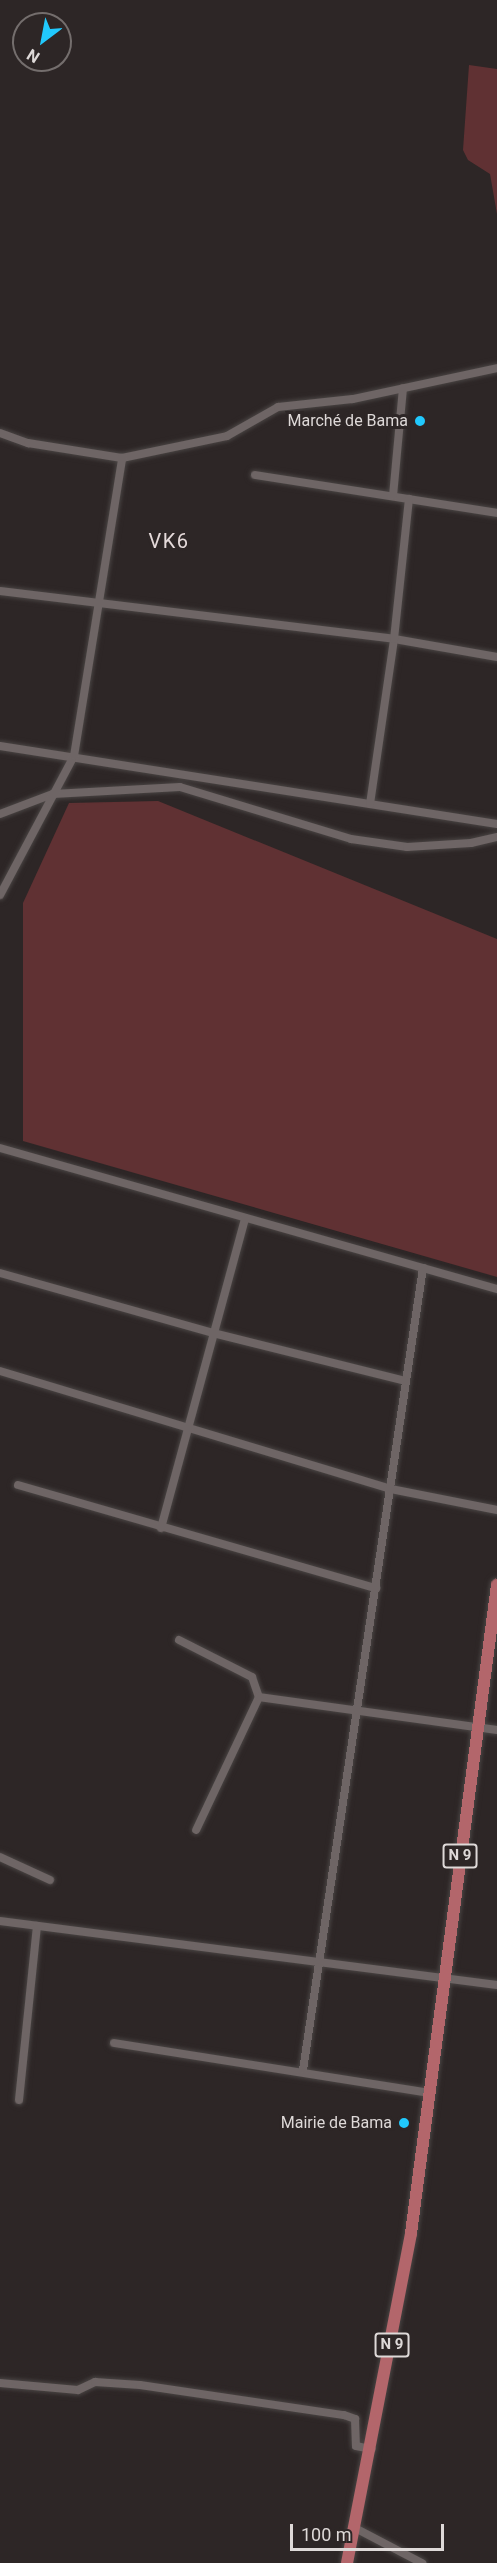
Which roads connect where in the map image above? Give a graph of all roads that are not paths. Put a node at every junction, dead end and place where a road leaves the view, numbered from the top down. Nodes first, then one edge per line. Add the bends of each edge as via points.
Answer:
1 (497, 368) edge
2 (403, 388) junction
3 (0, 433) edge
4 (122, 458) junction
5 (255, 475) dead end
6 (393, 496) junction
7 (409, 499) junction
8 (497, 513) edge
9 (0, 591) edge
10 (96, 604) junction
11 (394, 639) junction
12 (497, 657) edge
13 (0, 746) edge
14 (74, 756) junction
15 (53, 794) junction
16 (370, 804) junction
17 (0, 814) edge
18 (497, 824) edge
19 (497, 837) edge
20 (0, 895) edge
21 (0, 1148) edge
22 (244, 1218) junction
23 (423, 1268) junction
24 (0, 1273) edge
25 (497, 1289) edge
26 (213, 1334) junction
27 (0, 1371) edge
28 (405, 1381) junction
29 (187, 1427) junction
30 (18, 1485) dead end
31 (391, 1490) junction
32 (497, 1510) edge
33 (161, 1528) junction
34 (497, 1586) edge
35 (376, 1588) junction
36 (495, 1622) edge
37 (179, 1640) dead end
38 (260, 1697) junction
39 (358, 1710) junction
40 (478, 1727) junction
41 (497, 1730) edge
42 (196, 1830) dead end
43 (0, 1857) edge
44 (50, 1880) dead end
45 (0, 1921) edge
46 (37, 1926) junction
47 (320, 1961) junction
48 (443, 1977) junction
49 (497, 1985) edge
50 (114, 2043) dead end
51 (303, 2070) junction
52 (429, 2093) junction
53 (19, 2100) dead end
54 (0, 2383) edge
55 (372, 2449) junction
56 (355, 2528) junction
57 (347, 2563) edge
58 (422, 2563) edge

1 - 2 street
2 - 4 street via 353,399 278,406 227,436
2 - 6 street
3 - 4 street via 28,443
4 - 10 street
5 - 6 street
6 - 7 street
7 - 8 street
7 - 11 street
9 - 10 street
10 - 11 street
10 - 14 street
11 - 12 street
11 - 16 street
13 - 14 street
14 - 15 street
14 - 16 street
15 - 17 street
15 - 19 street via 180,787 351,839 407,847 471,843
15 - 20 street
16 - 18 street
21 - 22 street
22 - 23 street
22 - 26 street
23 - 25 street
23 - 28 street
24 - 26 street
26 - 28 street
26 - 29 street
27 - 29 street
28 - 31 street
29 - 31 street
29 - 33 street
30 - 33 street
31 - 32 street
31 - 35 street
33 - 35 street
34 - 36 main road, N 9
35 - 39 street
36 - 40 main road, N 9
37 - 38 street via 252,1677
38 - 39 street
38 - 42 street
39 - 40 street
39 - 47 street
40 - 41 street
40 - 48 main road, N 9
43 - 44 street
45 - 46 street
46 - 47 street
46 - 53 street
47 - 48 street
47 - 51 street
48 - 49 street
48 - 52 main road, N 9
50 - 51 street
51 - 52 street
52 - 55 main road, N 9 via 411,2233
54 - 55 street via 78,2390 95,2382 140,2385 344,2415 355,2419 356,2446
55 - 56 main road, N 9
56 - 57 main road, N 9
56 - 58 street

